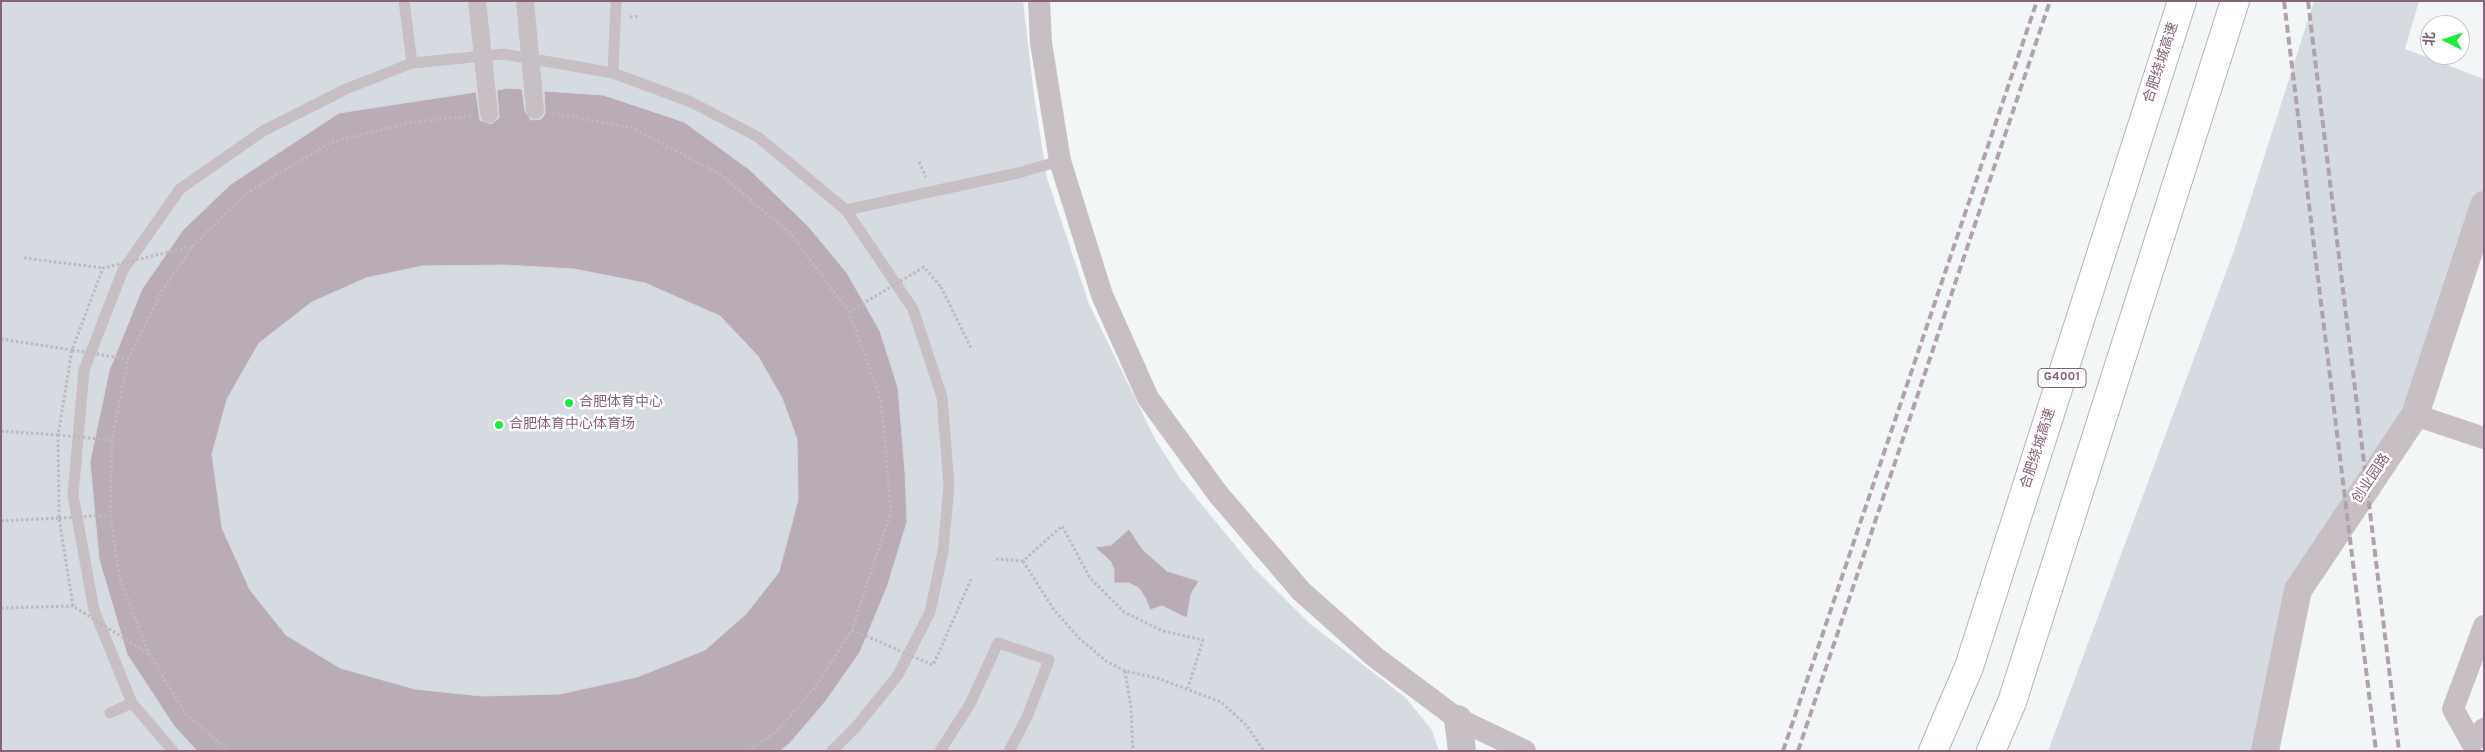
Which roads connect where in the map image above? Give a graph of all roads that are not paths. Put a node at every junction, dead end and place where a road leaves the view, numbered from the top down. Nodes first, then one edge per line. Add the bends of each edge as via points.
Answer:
1 (404, 1) edge
2 (477, 1) edge
3 (525, 1) edge
4 (616, 1) edge
5 (1039, 1) edge
6 (2182, 1) edge
7 (2235, 1) edge
8 (412, 64) junction
9 (613, 73) junction
10 (535, 110) road end
11 (489, 114) road end
12 (1060, 161) junction
13 (2484, 205) edge
14 (846, 210) junction
15 (2415, 415) junction
16 (2484, 438) edge
17 (2484, 626) edge
18 (132, 703) junction
19 (110, 713) dead end
20 (1458, 719) junction
21 (2484, 729) edge
22 (173, 751) edge
23 (832, 751) edge
24 (940, 751) edge
25 (1009, 751) edge
26 (1462, 751) edge
27 (1525, 751) edge
28 (1933, 751) edge
29 (1991, 751) edge
30 (2266, 751) edge

1 - 8 lane
2 - 11 street, bridge
3 - 10 street, bridge
4 - 9 lane
5 - 12 street via 1041,43
6 - 28 highway, 合肥绕城高速 / G4001 via 1969,667
7 - 29 highway via 2012,702
8 - 9 lane via 504,54
8 - 18 lane via 346,89 263,131 180,188 122,270 84,370 73,495 94,610
9 - 14 lane via 691,102 758,137
12 - 14 lane
12 - 20 street via 1102,295 1148,398 1218,494 1301,591 1374,656
13 - 15 street, 创业园路
14 - 23 lane via 914,309 942,397 949,486 943,551 930,612 898,675
15 - 16 street
15 - 30 street, 创业园路 via 2298,590
17 - 21 street via 2453,709 2472,743
18 - 19 lane
18 - 22 lane
20 - 26 street
20 - 27 street
24 - 25 lane via 970,704 998,643 1048,660 1028,717

